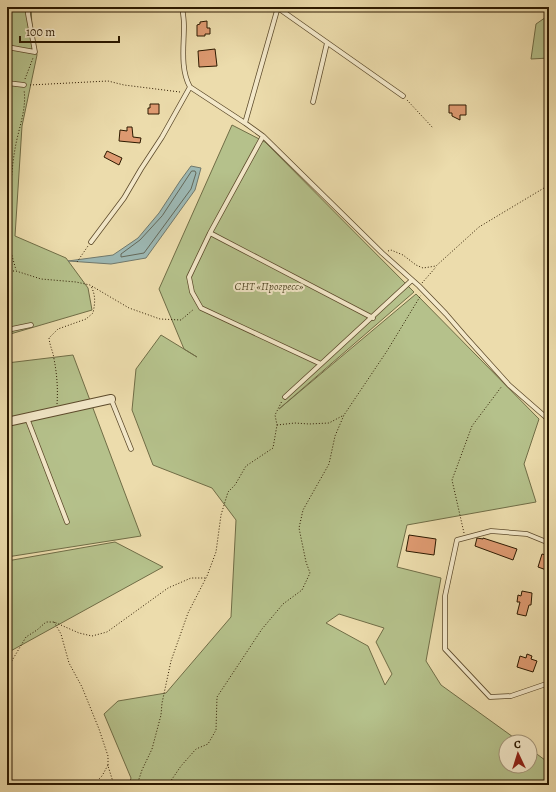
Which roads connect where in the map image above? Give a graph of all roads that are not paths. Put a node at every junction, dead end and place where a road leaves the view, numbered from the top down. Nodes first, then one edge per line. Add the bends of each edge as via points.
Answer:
1 (28, 7) edge
2 (182, 7) edge
3 (278, 8) edge
4 (327, 43) junction
5 (7, 47) edge
6 (7, 83) edge
7 (24, 86) road end
8 (190, 87) junction
9 (403, 96) road end
10 (313, 102) dead end
11 (245, 123) junction
12 (263, 136) junction
13 (210, 233) junction
14 (91, 242) road end
15 (412, 280) junction
16 (373, 318) junction
17 (31, 325) dead end
18 (7, 330) edge
19 (321, 364) junction
20 (285, 397) road end
21 (111, 399) joint
22 (27, 417) junction
23 (549, 420) edge
24 (7, 422) edge
25 (131, 449) dead end
26 (67, 522) dead end
27 (549, 543) edge
28 (549, 683) edge

1 - 5 lane via 35,52
2 - 8 lane via 184,71
3 - 4 lane
3 - 11 lane
4 - 9 lane
4 - 10 lane
6 - 7 lane
8 - 11 lane
8 - 14 lane via 124,198
11 - 12 lane
12 - 13 lane
12 - 15 lane
13 - 16 lane
13 - 19 lane via 189,278 192,292 201,308
15 - 16 lane
15 - 23 lane via 509,385
16 - 19 lane
17 - 18 lane
19 - 20 lane
21 - 22 street
21 - 25 lane
22 - 24 street
22 - 26 lane
27 - 28 lane via 527,534 491,531 457,540 445,596 445,649 490,697 512,696

